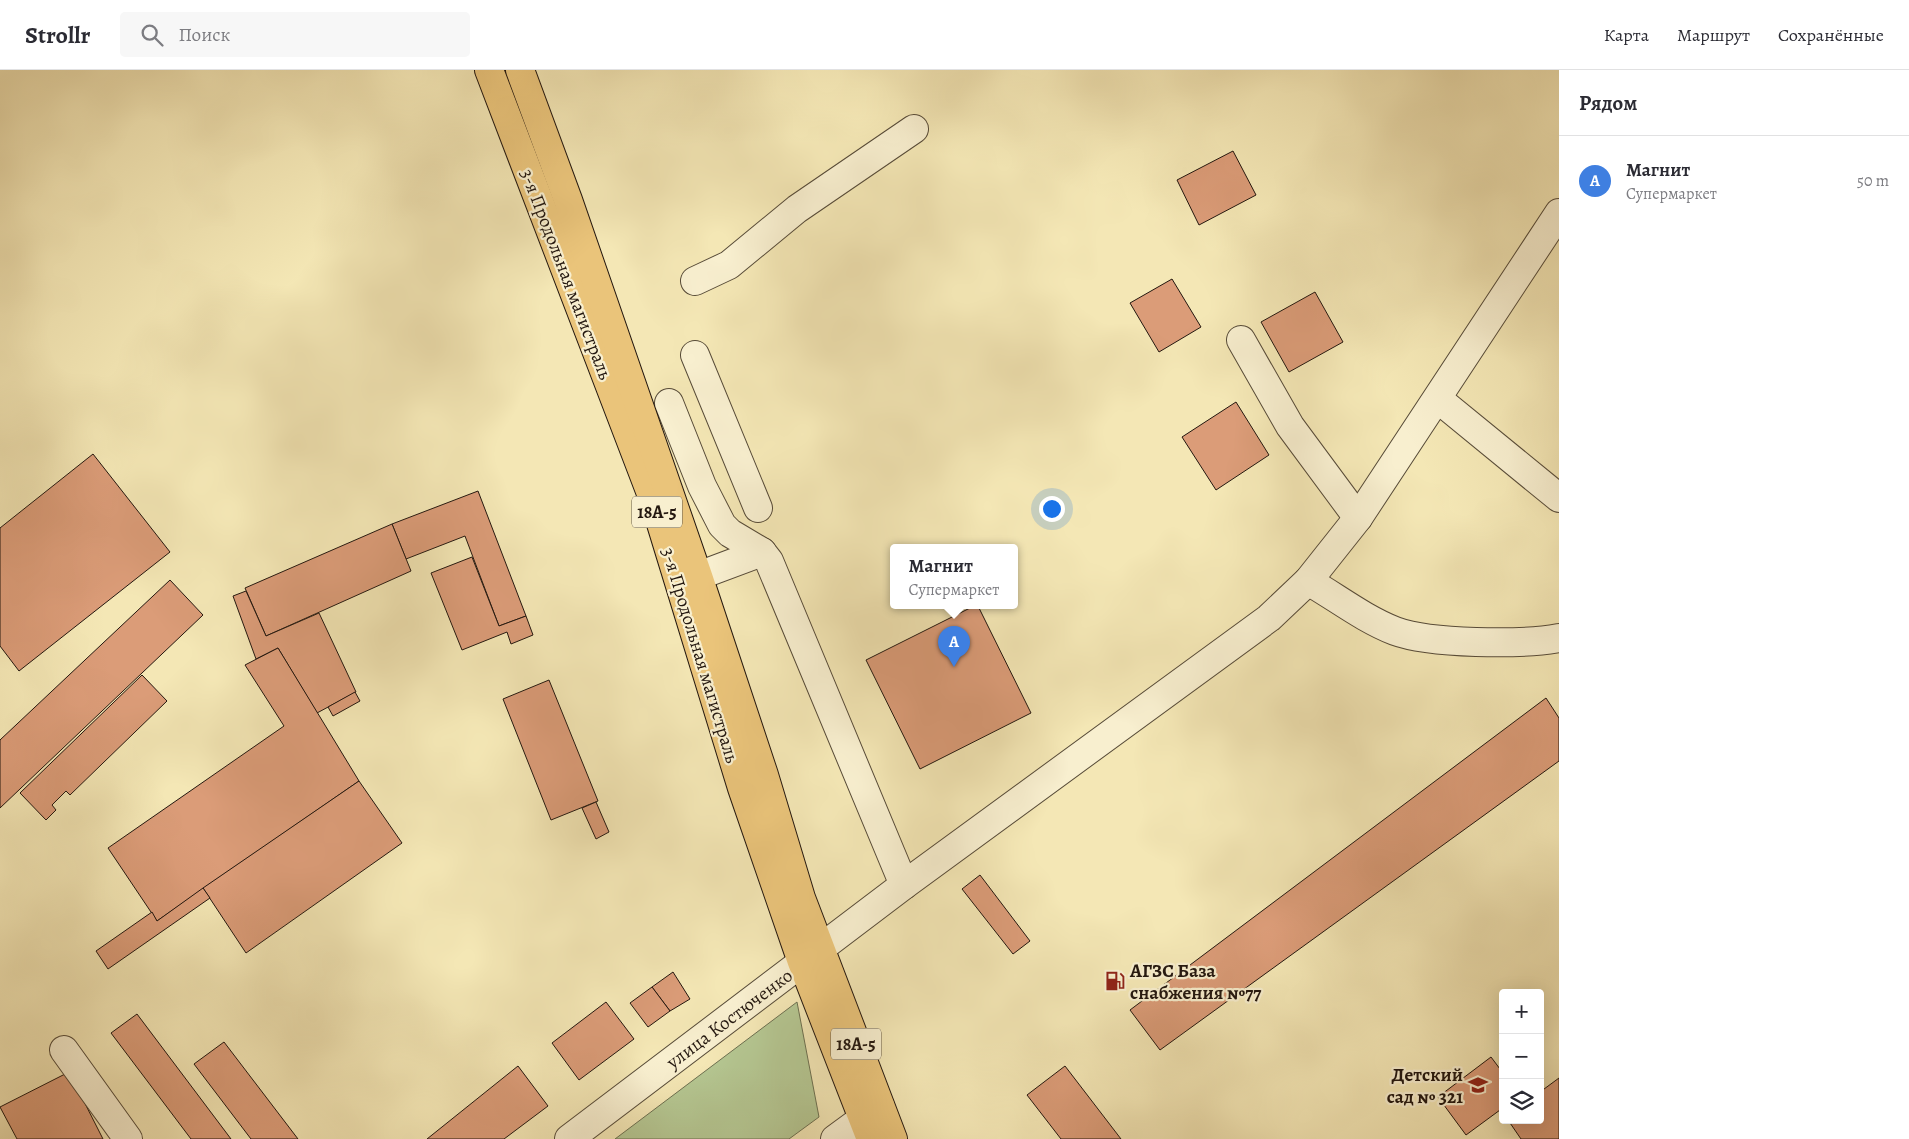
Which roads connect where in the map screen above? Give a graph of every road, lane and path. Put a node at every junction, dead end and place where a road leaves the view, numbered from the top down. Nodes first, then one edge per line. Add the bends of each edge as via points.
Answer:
1 (489, 70) edge
2 (520, 70) edge
3 (914, 129) dead end
4 (1559, 213) edge
5 (695, 281) dead end
6 (1241, 340) dead end
7 (695, 355) dead end
8 (1438, 399) junction
9 (669, 403) dead end
10 (743, 470) junction
11 (702, 486) junction
12 (670, 496) junction
13 (1559, 498) edge
14 (758, 508) dead end
15 (1358, 518) junction
16 (762, 552) junction
17 (698, 576) junction
18 (1308, 581) junction
19 (1559, 638) edge
20 (904, 885) junction
21 (811, 956) junction
22 (64, 1050) dead end
23 (871, 1121) edge
24 (128, 1139) edge
25 (569, 1139) edge
26 (835, 1139) edge
27 (893, 1139) edge

1 - 21 highway, 3-я Продольная магистраль / 18А-5 via 655,504 742,788
2 - 12 highway, 3-я Продольная магистраль / 18А-5
3 - 5 street via 797,209 729,265
4 - 8 street
6 - 15 street via 1290,426
7 - 10 street
8 - 13 street
8 - 15 street
9 - 11 street
10 - 11 street
10 - 14 street
11 - 12 street
11 - 16 street via 726,529
12 - 17 highway, 3-я Продольная магистраль / 18А-5
15 - 18 street
16 - 17 street
16 - 20 street via 769,561
17 - 21 highway, 3-я Продольная магистраль / 18А-5
18 - 19 street via 1393,630 1411,636 1445,640
18 - 20 street via 1269,618
20 - 21 street
21 - 23 highway, улица Костюченко / 18А-5
21 - 25 street, улица Костюченко
22 - 24 street
23 - 26 street
23 - 27 highway, улица Костюченко / 18А-5

